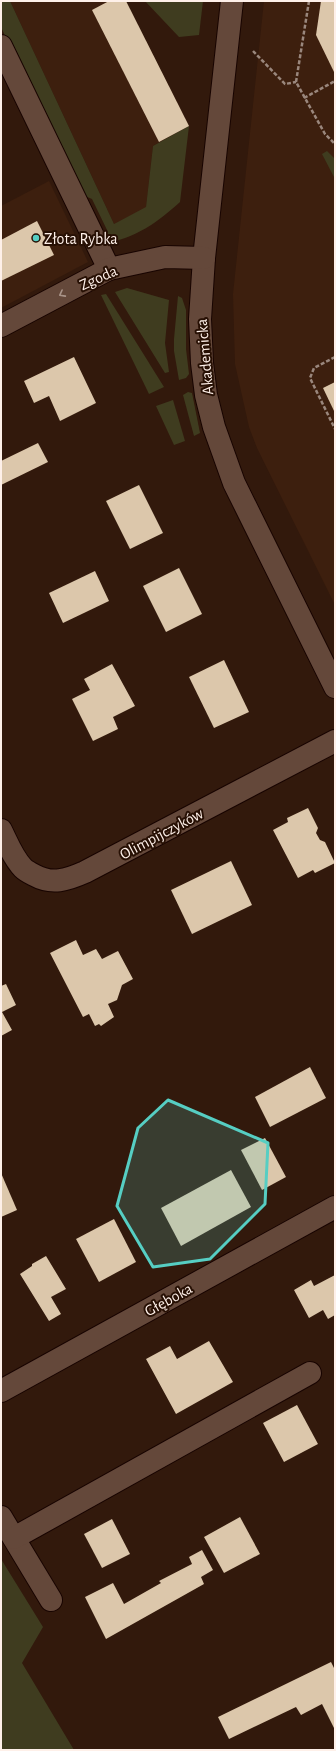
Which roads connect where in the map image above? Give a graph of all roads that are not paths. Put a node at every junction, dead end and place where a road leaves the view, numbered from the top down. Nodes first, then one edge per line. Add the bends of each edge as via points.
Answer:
1 (232, 1) edge
2 (1, 46) edge
3 (204, 258) junction
4 (109, 270) junction
5 (1, 326) edge
6 (335, 687) edge
7 (335, 742) edge
8 (1, 830) edge
9 (335, 1207) edge
10 (310, 1373) dead end
11 (1, 1391) edge
12 (1, 1517) edge
13 (14, 1538) junction
14 (51, 1600) dead end

1 - 3 street, Akademicka
2 - 4 street
3 - 4 street, Zgoda via 166,257
3 - 6 street, Akademicka via 200,319 202,363 214,427 234,483
4 -> 5 street, Zgoda
7 - 8 street, Olimpijczyków via 69,879 48,880 24,869
9 - 11 street, Głęboka
10 - 13 street
12 - 13 street
13 - 14 street

